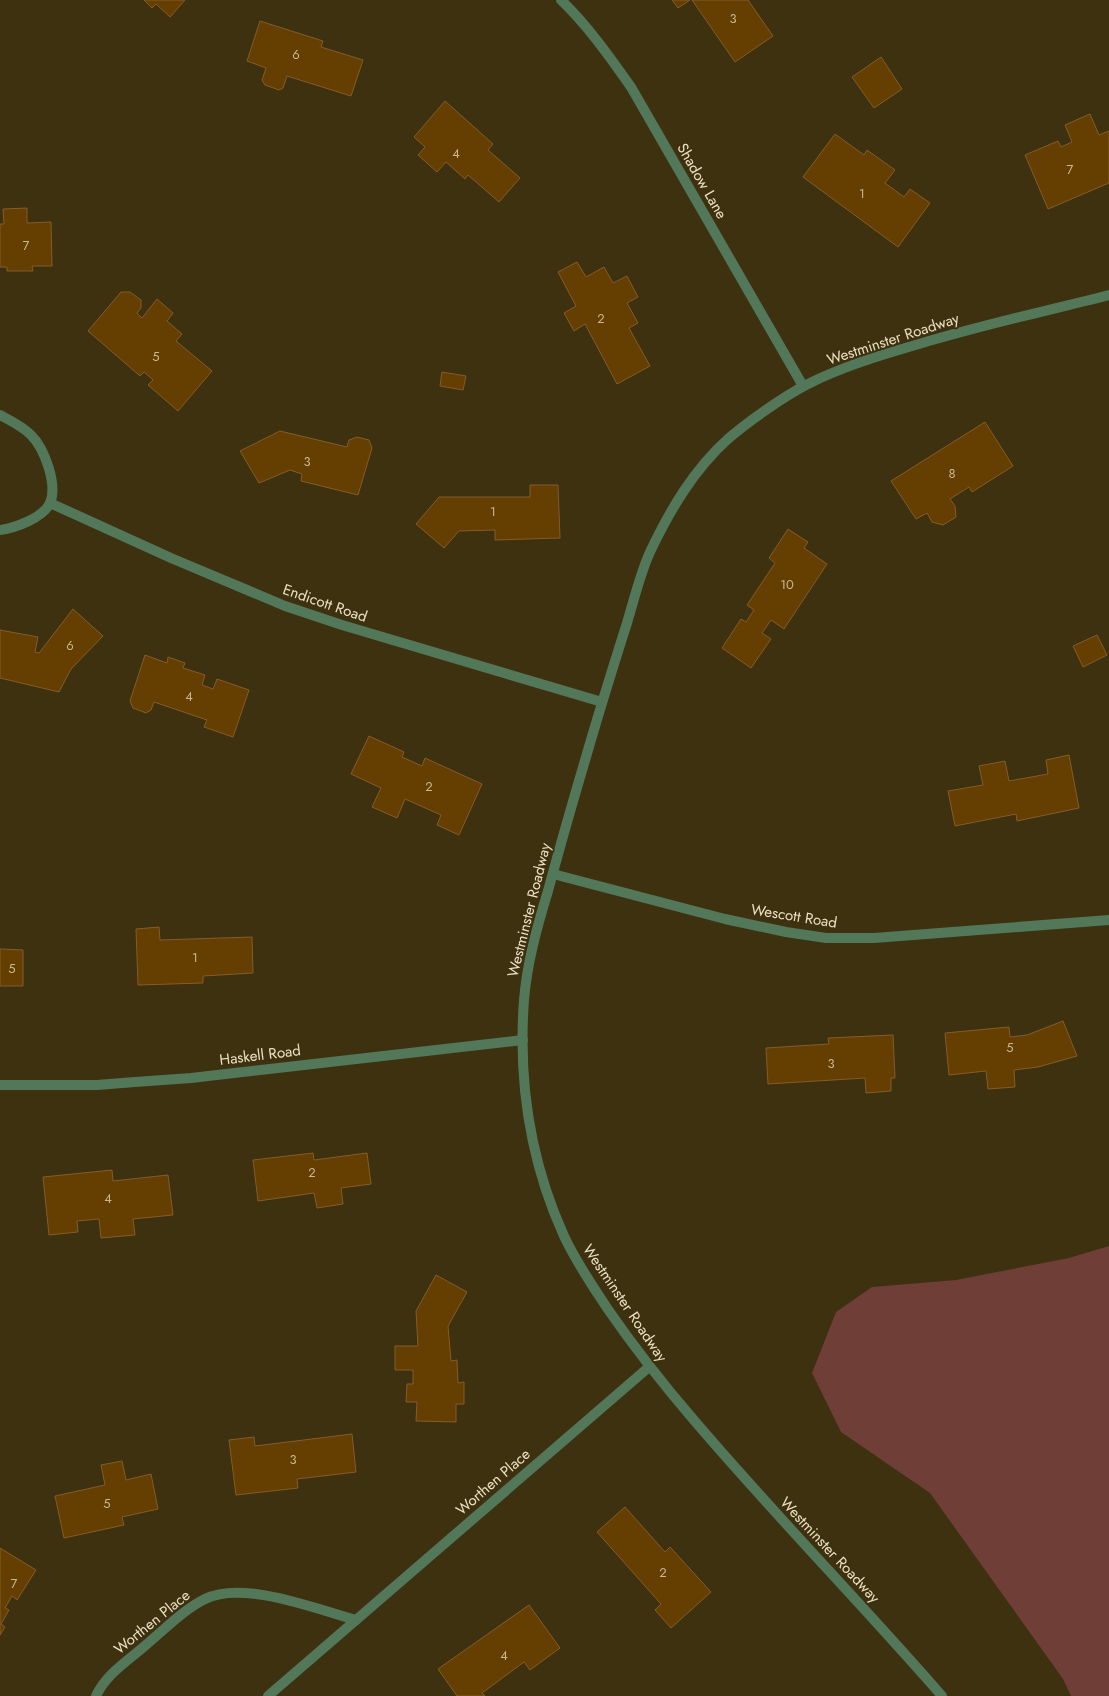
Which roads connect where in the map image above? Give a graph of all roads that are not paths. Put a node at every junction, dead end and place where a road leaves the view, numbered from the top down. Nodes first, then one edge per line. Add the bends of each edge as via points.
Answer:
1 (561, 0) edge
2 (1109, 295) edge
3 (803, 386) junction
4 (0, 415) edge
5 (50, 503) junction
6 (0, 530) edge
7 (602, 702) junction
8 (552, 874) junction
9 (1109, 920) edge
10 (523, 1040) junction
11 (0, 1085) edge
12 (649, 1367) junction
13 (356, 1620) junction
14 (96, 1696) edge
15 (268, 1696) edge
16 (942, 1696) edge

1 - 3 street, Shadow Lane via 602,46 631,87
2 - 3 street, Westminster Roadway via 956,333 883,355
3 - 7 street, Westminster Roadway via 730,438 702,465 680,496 648,556
4 - 5 street via 32,435 40,446 50,473
5 - 6 street via 35,518
5 - 7 street, Endicott Road via 285,606 349,628
7 - 8 street, Westminster Roadway
8 - 9 street, Wescott Road via 725,919 808,937 874,938
8 - 10 street, Westminster Roadway via 530,956 524,1002
10 - 11 street, Haskell Road via 167,1080 97,1085
10 - 12 street, Westminster Roadway via 525,1091 535,1158 555,1214 567,1243 592,1285
12 - 13 street, Worthen Place
12 - 16 street, Westminster Roadway via 762,1499
13 - 14 street, Worthen Place via 261,1595 230,1592 216,1595 204,1600 169,1624 107,1678
13 - 15 street, Worthen Place

